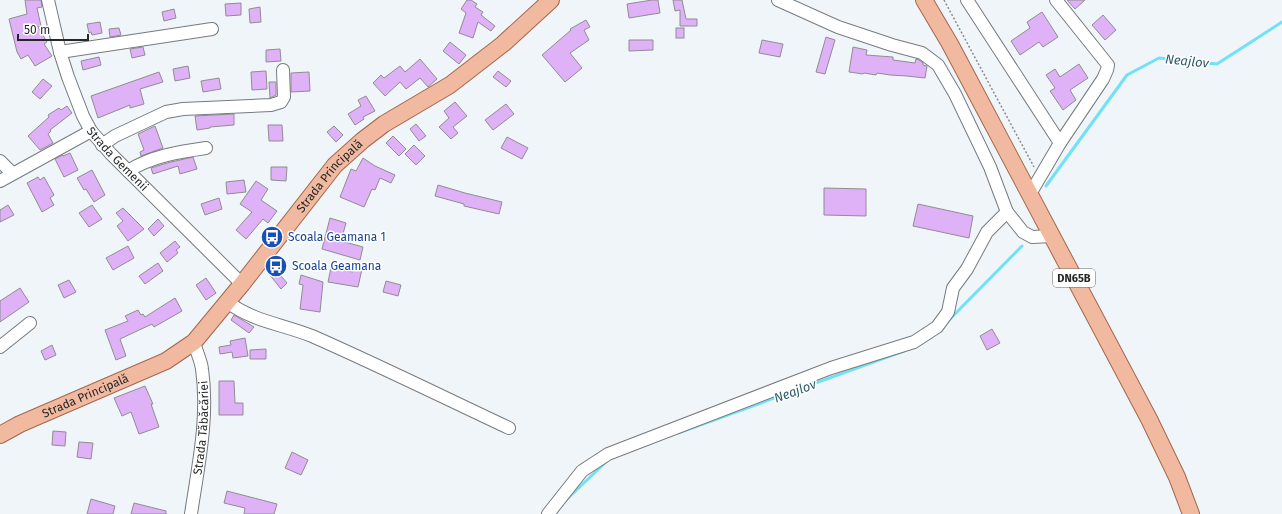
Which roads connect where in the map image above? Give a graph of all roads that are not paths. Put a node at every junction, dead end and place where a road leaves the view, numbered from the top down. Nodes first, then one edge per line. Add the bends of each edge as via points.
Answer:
1 (48, 0) edge
2 (551, 0) edge
3 (778, 0) edge
4 (924, 0) edge
5 (967, 0) edge
6 (1056, 0) edge
7 (212, 29) dead end
8 (60, 52) junction
9 (283, 70) dead end
10 (91, 131) junction
11 (1060, 143) junction
12 (102, 145) junction
13 (206, 148) dead end
14 (0, 161) edge
15 (128, 171) junction
16 (12, 173) junction
17 (0, 181) edge
18 (1030, 194) junction
19 (1007, 212) junction
20 (1052, 236) junction
21 (242, 284) junction
22 (227, 302) junction
23 (30, 323) dead end
24 (194, 342) junction
25 (0, 347) edge
26 (509, 428) dead end
27 (0, 435) edge
28 (191, 514) edge
29 (548, 514) edge
30 (1191, 514) edge

1 - 8 street, Strada Gemenii
2 - 21 main road, Strada Principală via 503,44 450,85 384,124 341,160
3 - 19 street via 838,26 922,53 938,65 990,167
4 - 18 main road, DN65B
5 - 11 street
6 - 11 street via 1108,65 1103,79
7 - 8 street
8 - 10 street, Strada Gemenii
9 - 12 street via 284,97 281,102 166,112 114,136
10 - 12 street, Strada Gemenii
10 - 16 street
11 - 18 street
12 - 15 street, Strada Gemenii
13 - 15 street via 175,152 141,163
14 - 16 street
15 - 21 street, Strada Gemenii
16 - 17 street
18 - 20 main road, DN65B
19 - 20 street via 1022,232 1032,237
19 - 29 street via 987,232 967,269 953,288 948,312 937,327 914,342 831,368 608,454 582,471
20 - 30 main road, DN65B via 1149,419 1177,477
21 - 22 main road, Strada Principală
22 - 24 main road, Strada Principală
22 - 26 street via 240,312 285,326 341,349
23 - 25 street
24 - 27 main road, Strada Principală via 166,361
24 - 28 street, Strada Tăbăcăriei via 202,367 204,389 202,432

